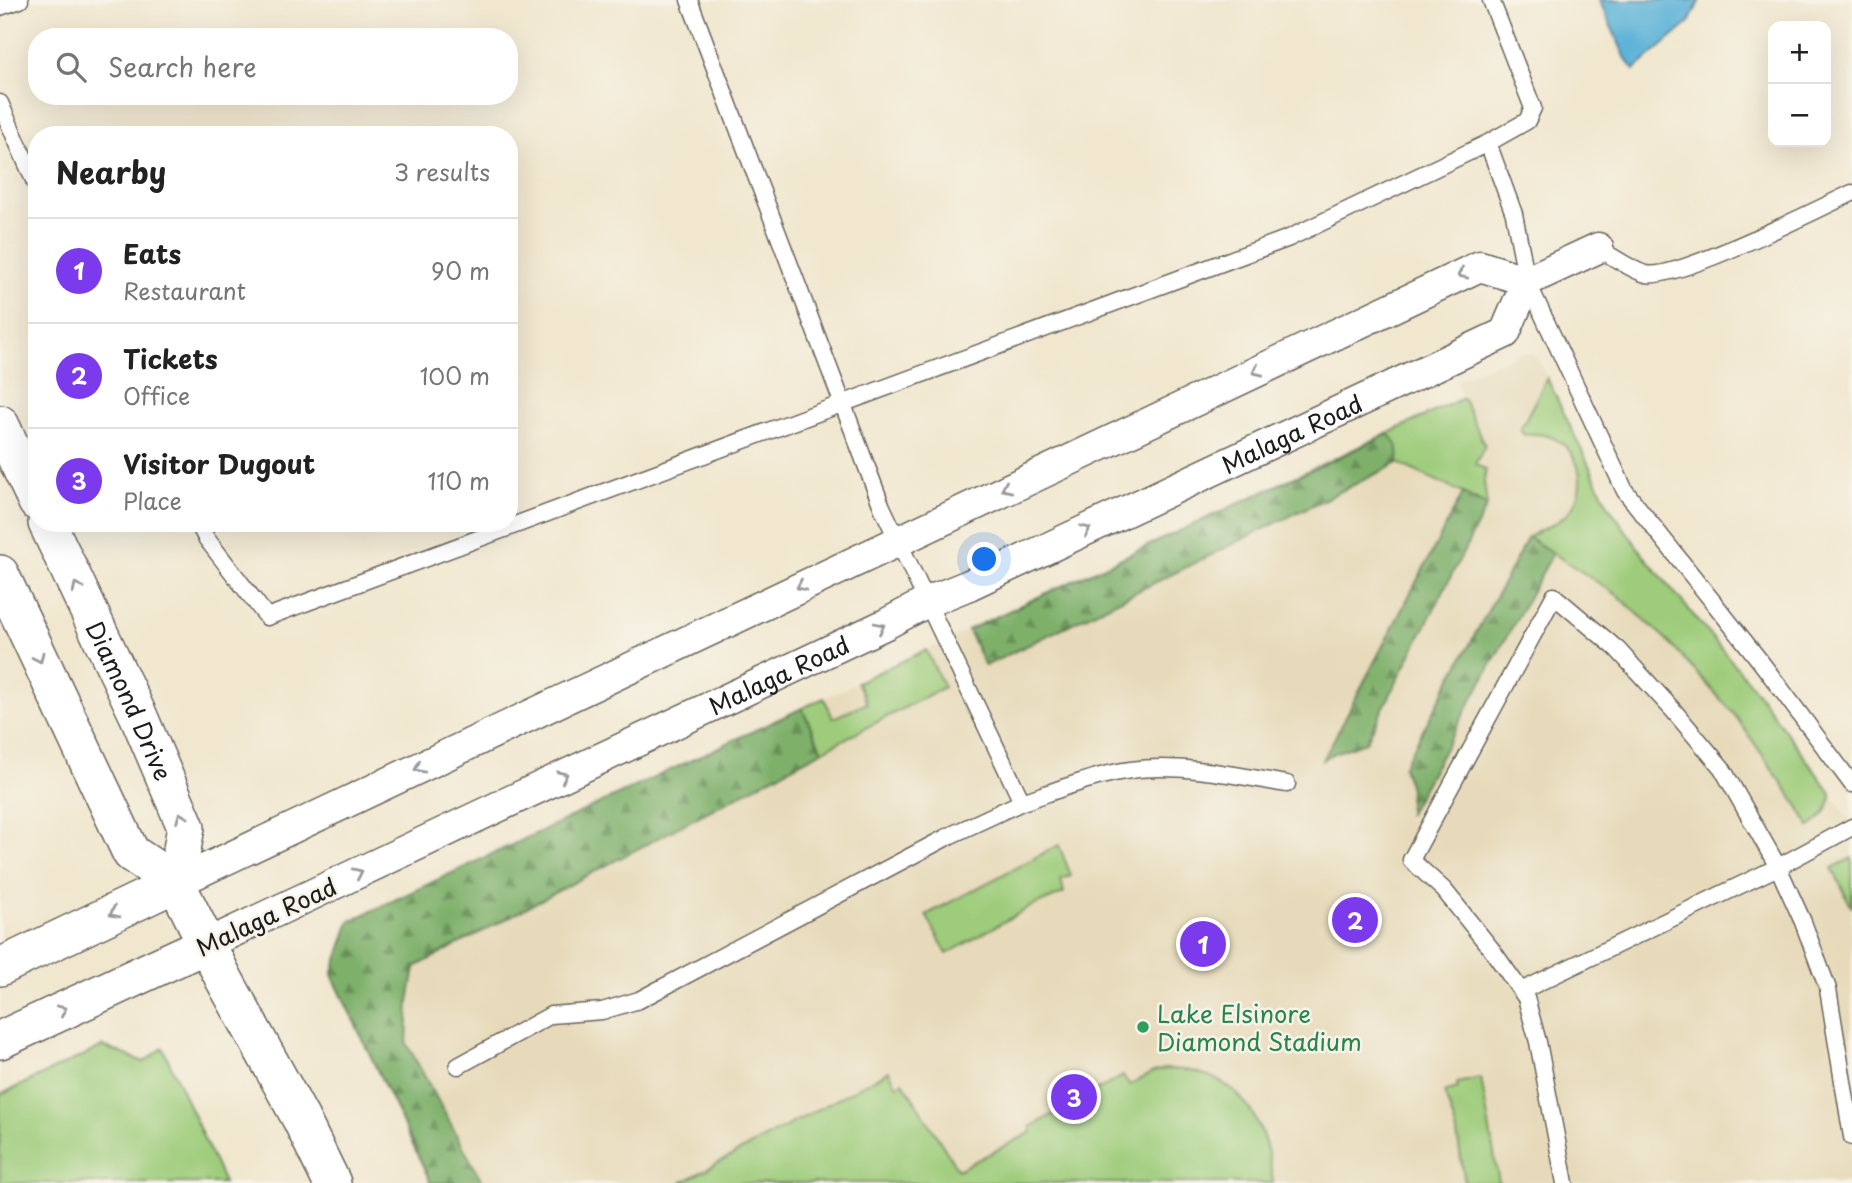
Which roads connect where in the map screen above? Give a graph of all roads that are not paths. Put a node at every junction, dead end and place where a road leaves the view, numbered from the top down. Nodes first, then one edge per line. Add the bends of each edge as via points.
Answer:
1 (20, 0) edge
2 (689, 0) edge
3 (1490, 0) edge
4 (0, 7) edge
5 (0, 103) edge
6 (1488, 143) junction
7 (28, 167) edge
8 (1852, 193) edge
9 (1598, 248) joint
10 (1527, 281) junction
11 (843, 404) junction
12 (0, 424) edge
13 (28, 483) edge
14 (518, 524) edge
15 (51, 532) edge
16 (203, 532) edge
17 (497, 532) edge
18 (899, 540) junction
19 (0, 574) edge
20 (927, 602) junction
21 (1287, 784) dead end
22 (1852, 784) edge
23 (1022, 802) junction
24 (1852, 827) edge
25 (1778, 867) junction
26 (176, 883) junction
27 (207, 944) junction
28 (0, 967) edge
29 (1521, 991) junction
30 (0, 1040) edge
31 (457, 1066) dead end
32 (1852, 1137) edge
33 (332, 1183) edge
34 (1565, 1183) edge

1 - 4 lane
2 - 11 lane
3 - 6 lane via 1533,108 1527,121
5 - 7 lane
6 - 10 lane via 1514,214
6 - 11 lane via 1289,238
8 - 9 lane via 1732,249 1669,271 1646,274
9 - 10 street
10 -> 18 street via 1480,266
20 -> 10 street, Malaga Road via 1505,334
10 - 22 lane via 1625,491
11 - 14 lane
11 - 18 lane
12 - 13 street
26 -> 15 street, Diamond Drive via 186,827
16 - 17 lane via 267,617
18 - 20 lane
18 -> 26 street
19 -> 26 street via 131,853
20 - 23 lane
27 -> 20 street, Malaga Road
21 - 23 lane via 1200,770 1133,769
23 - 31 lane via 639,1000 602,1011 551,1015
24 - 25 lane
25 - 29 lane
25 - 29 lane via 1706,749 1617,649 1554,596 1411,860 1444,890
25 - 32 lane via 1828,989
26 - 27 street
26 -> 28 street
30 -> 27 street, Malaga Road
27 - 33 street
29 - 34 lane via 1538,1042

